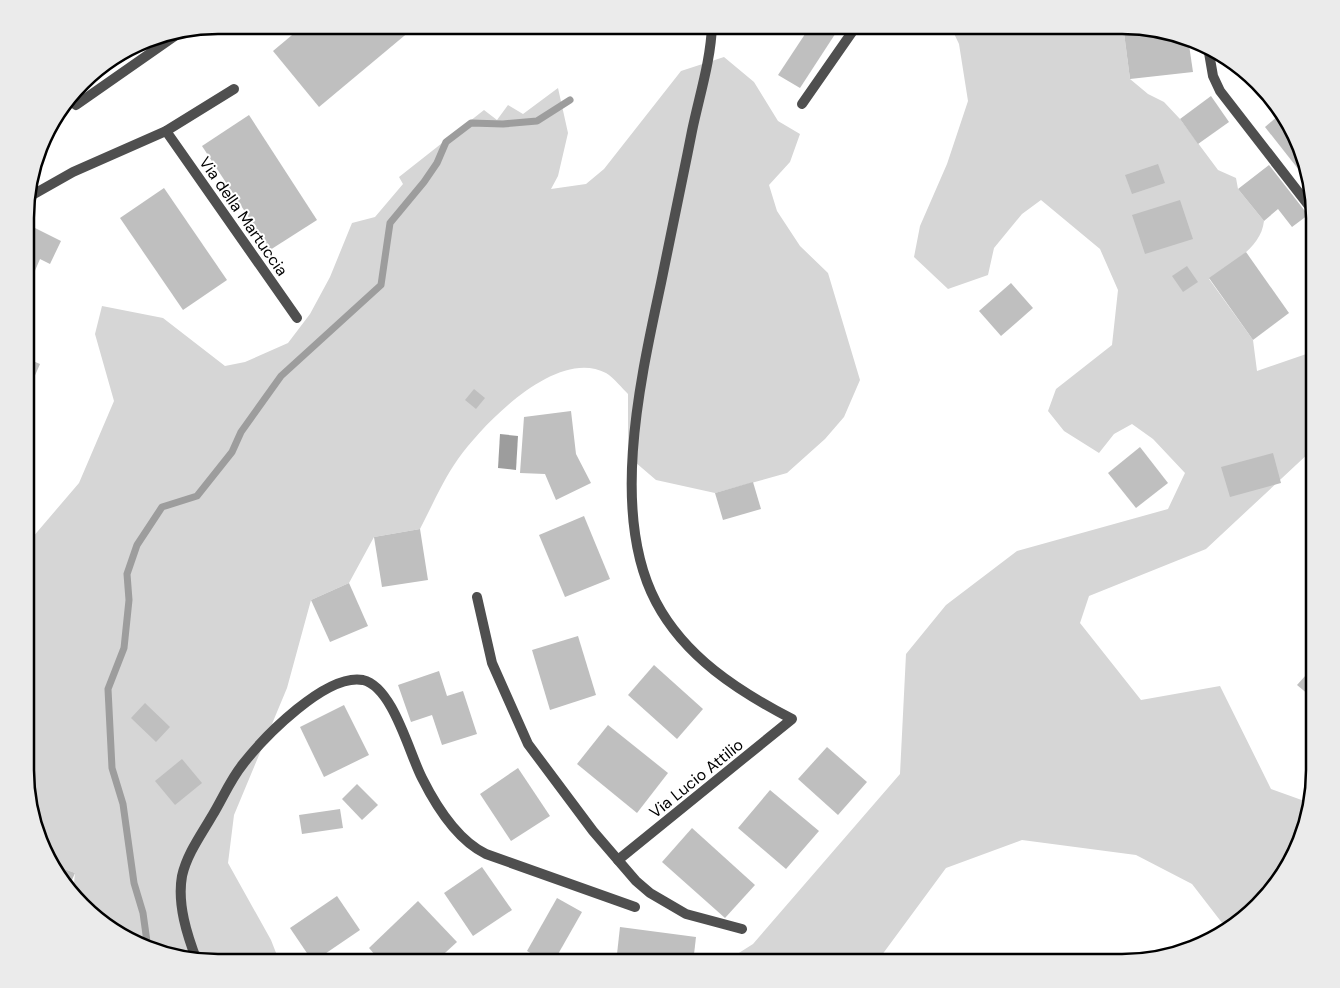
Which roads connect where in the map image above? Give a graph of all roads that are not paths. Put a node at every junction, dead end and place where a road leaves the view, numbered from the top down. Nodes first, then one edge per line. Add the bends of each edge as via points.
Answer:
1 (710, 34) edge
2 (851, 34) edge
3 (166, 42) edge
4 (1209, 55) edge
5 (234, 89) dead end
6 (77, 99) edge
7 (802, 104) dead end
8 (166, 131) junction
9 (35, 193) edge
10 (1306, 201) edge
11 (297, 318) dead end
12 (477, 597) dead end
13 (618, 860) junction
14 (635, 907) dead end
15 (742, 929) dead end
16 (194, 953) edge

1 - 13 street, Via Lucio Attilio via 641,385 633,460 636,532 648,586 676,632 693,652 724,678 758,702 792,718
2 - 7 street
3 - 6 street
4 - 10 street via 1220,91
5 - 8 street
8 - 9 street via 73,172
8 - 11 street, Via della Martuccia
12 - 13 street via 492,663 528,744 592,831
13 - 15 street via 642,887 673,908 700,919
14 - 16 street via 486,854 468,843 423,780 386,697 369,682 349,681 328,689 303,705 261,742 234,776 193,848 183,873 181,892 186,929

